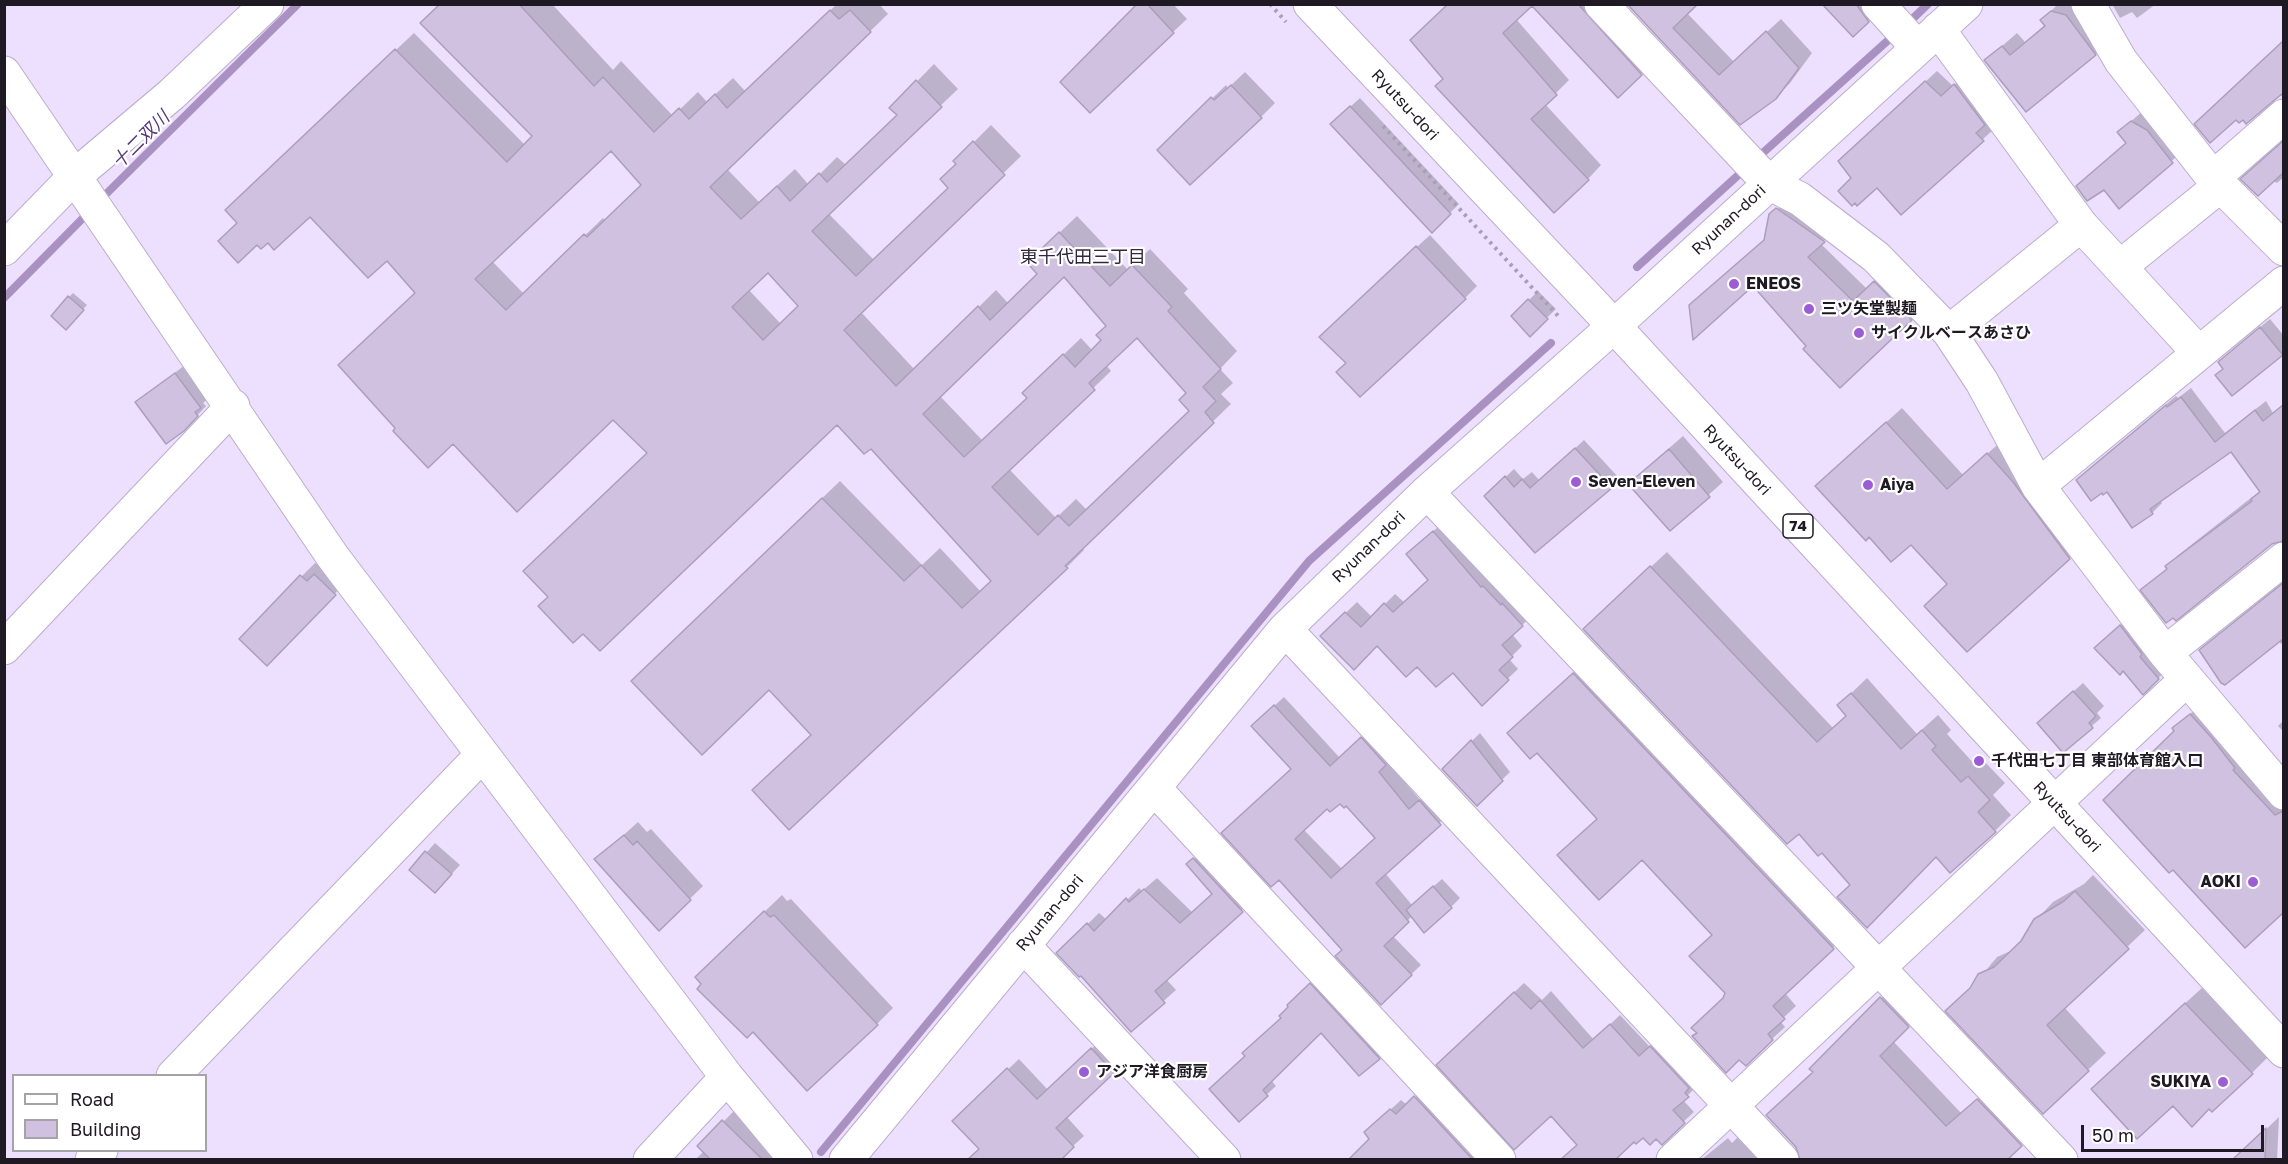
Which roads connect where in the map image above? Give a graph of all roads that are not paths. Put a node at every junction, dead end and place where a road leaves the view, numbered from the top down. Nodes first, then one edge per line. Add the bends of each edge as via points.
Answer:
1 (267, 4) edge
2 (1601, 4) edge
3 (1878, 4) edge
4 (1966, 4) edge
5 (2088, 4) edge
6 (1302, 18) edge
7 (1928, 39) junction
8 (4, 73) edge
9 (2283, 116) edge
10 (2217, 182) junction
11 (1769, 183) junction
12 (88, 192) junction
13 (2081, 225) junction
14 (4, 249) edge
15 (2283, 249) edge
16 (2121, 266) junction
17 (2283, 284) edge
18 (1614, 326) junction
19 (1949, 332) junction
20 (2199, 353) junction
21 (232, 406) junction
22 (2038, 486) junction
23 (1427, 492) junction
24 (2283, 559) edge
25 (1285, 629) junction
26 (4, 648) edge
27 (2165, 652) junction
28 (2187, 679) junction
29 (482, 755) junction
30 (1154, 788) junction
31 (2283, 793) edge
32 (2055, 804) junction
33 (1023, 945) junction
34 (1878, 968) junction
35 (2283, 1051) edge
36 (175, 1074) edge
37 (727, 1077) junction
38 (1730, 1106) junction
39 (650, 1160) edge
40 (796, 1160) edge
41 (846, 1160) edge
42 (1224, 1160) edge
43 (1499, 1160) edge
44 (1673, 1160) edge
45 (1782, 1160) edge
46 (2061, 1160) edge

1 - 12 street via 172,94
2 - 11 street
3 - 7 street
4 - 7 street, Ryunan-dori
5 - 10 street via 2121,61
6 - 18 street, Ryutsu-dori / 74
7 - 11 street, Ryunan-dori
7 - 13 street
8 - 12 street
9 - 10 street
10 - 15 street
10 - 16 street
11 - 18 street, Ryunan-dori
11 - 19 street via 1800,199 1876,257
12 - 14 street
12 - 21 street
13 - 16 street
13 - 19 street
16 - 20 street
17 - 20 street
18 - 23 street, Ryunan-dori
18 - 32 street, Ryutsu-dori / 74
19 - 22 street via 1982,382
20 - 22 street
21 - 26 street
21 - 29 street via 333,556
22 - 27 street
23 - 25 street, Ryunan-dori
23 - 34 street
24 - 27 street
25 - 30 street, Ryunan-dori
25 - 38 street
27 - 28 street
28 - 31 street
28 - 32 street
29 - 36 street
29 - 37 street
30 - 33 street, Ryunan-dori
30 - 43 street
32 - 34 street
32 - 35 street, Ryutsu-dori / 74
33 - 41 street, Ryunan-dori
33 - 42 street
34 - 38 street
34 - 46 street
37 - 39 street
37 - 40 street
38 - 44 street
38 - 45 street

